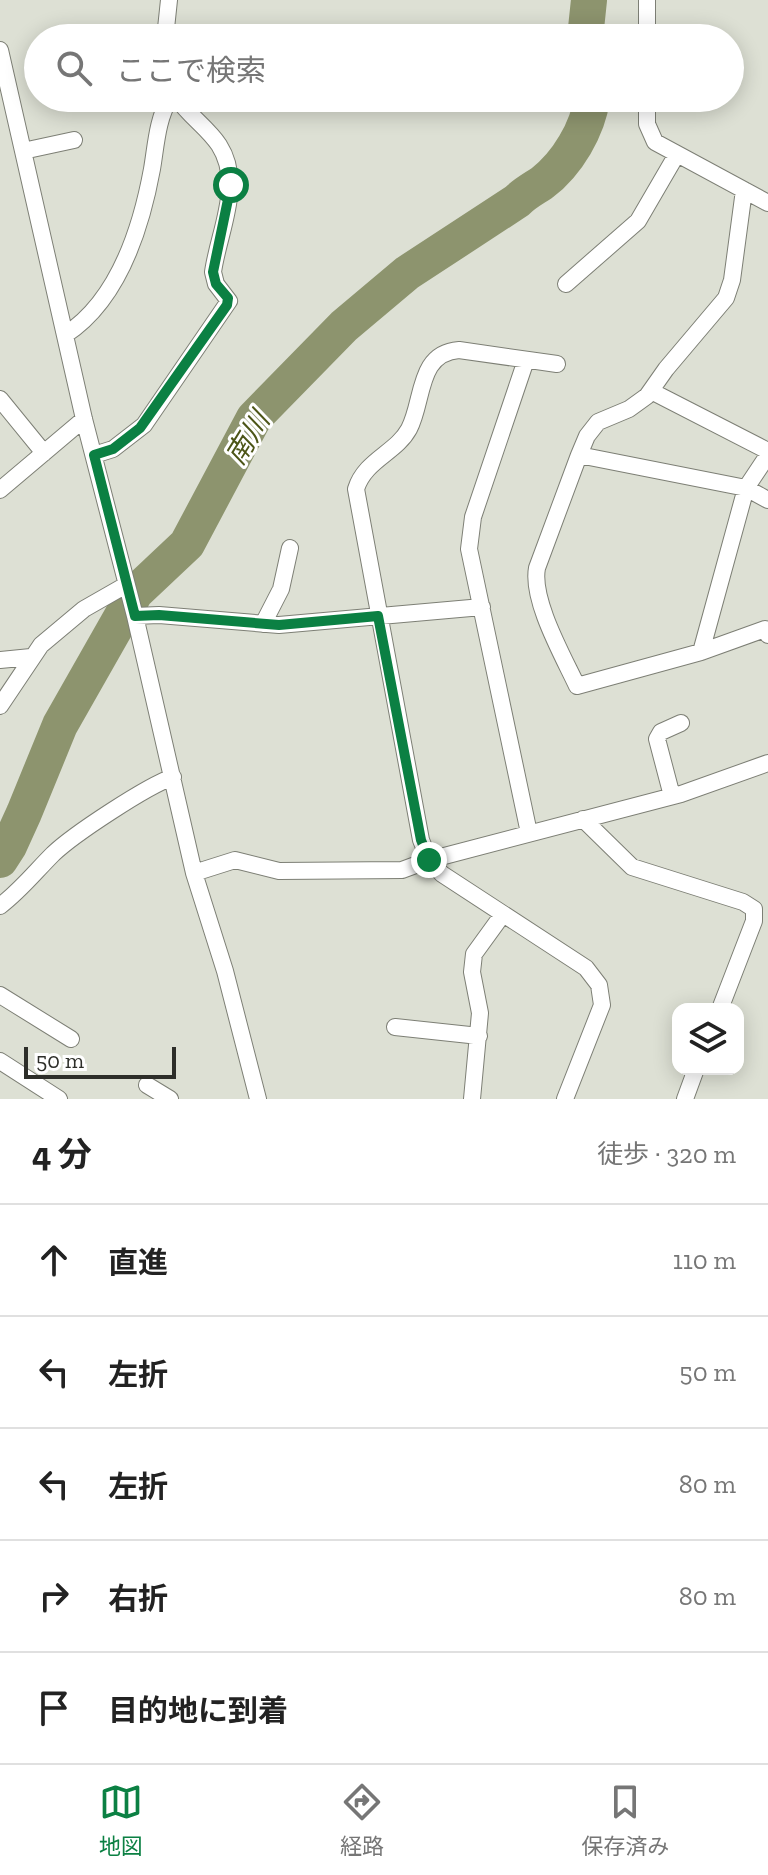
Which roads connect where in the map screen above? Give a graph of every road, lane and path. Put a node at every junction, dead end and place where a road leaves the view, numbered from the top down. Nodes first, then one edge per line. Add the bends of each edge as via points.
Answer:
1 (169, 0) edge
2 (647, 0) edge
3 (166, 24) edge
4 (647, 24) edge
5 (0, 50) edge
6 (164, 112) edge
7 (189, 112) edge
8 (647, 112) edge
9 (74, 140) dead end
10 (23, 151) junction
11 (677, 154) junction
12 (744, 190) junction
13 (768, 203) edge
14 (566, 284) dead end
15 (65, 335) junction
16 (526, 360) junction
17 (557, 364) dead end
18 (651, 391) junction
19 (0, 399) edge
20 (84, 419) junction
21 (44, 453) junction
22 (768, 453) edge
23 (94, 455) junction
24 (579, 455) junction
25 (746, 488) junction
26 (0, 490) edge
27 (768, 500) edge
28 (290, 548) dead end
29 (126, 587) junction
30 (482, 607) junction
31 (135, 615) junction
32 (378, 616) junction
33 (263, 624) junction
34 (768, 635) edge
35 (701, 652) junction
36 (31, 657) junction
37 (0, 660) edge
38 (0, 706) edge
39 (681, 723) dead end
40 (768, 763) edge
41 (173, 777) junction
42 (672, 796) junction
43 (583, 819) junction
44 (529, 833) junction
45 (429, 860) junction
46 (194, 873) junction
47 (0, 906) edge
48 (761, 907) edge
49 (503, 914) junction
50 (0, 995) edge
51 (722, 1003) edge
52 (395, 1027) dead end
53 (479, 1036) junction
54 (71, 1039) dead end
55 (0, 1061) edge
56 (694, 1075) edge
57 (147, 1085) dead end
58 (59, 1099) edge
59 (170, 1099) edge
60 (258, 1099) edge
61 (472, 1099) edge
62 (565, 1099) edge
63 (685, 1099) edge

1 - 3 street
2 - 4 street
5 - 10 street
6 - 15 street via 126,259 92,312
7 - 23 street via 218,144 231,178 213,272 229,301 140,428 113,449
8 - 11 street via 650,135
9 - 10 street
10 - 15 street
11 - 12 street
11 - 14 street via 638,221
12 - 13 street
12 - 18 street via 726,298
15 - 20 street
16 - 17 street
16 - 30 street via 470,531
16 - 32 street via 459,350 445,353 426,370 405,436 363,473 356,489
18 - 22 street
18 - 24 street via 629,409 598,422
19 - 21 street
20 - 21 street
20 - 23 street
21 - 26 street
22 - 25 street
23 - 29 street
24 - 25 street
24 - 35 street via 536,578 577,686
25 - 27 street
25 - 35 street
28 - 33 street via 281,589
29 - 31 street
29 - 36 street via 84,609
30 - 32 street
30 - 44 street
31 - 33 street
31 - 41 street
32 - 33 street
32 - 45 street
34 - 35 street via 765,629
36 - 37 street
36 - 38 street
39 - 42 street via 657,739
40 - 42 street
41 - 46 street
41 - 47 street via 55,852
42 - 43 street
43 - 44 street
43 - 48 street via 632,867
44 - 45 street
45 - 46 street via 402,870 279,871 235,860
45 - 49 street
46 - 60 street
48 - 51 street
49 - 53 street via 474,954
49 - 62 street via 586,968 599,985 602,1005
50 - 54 street
52 - 53 street
53 - 61 street
55 - 58 street
56 - 63 street
57 - 59 street

